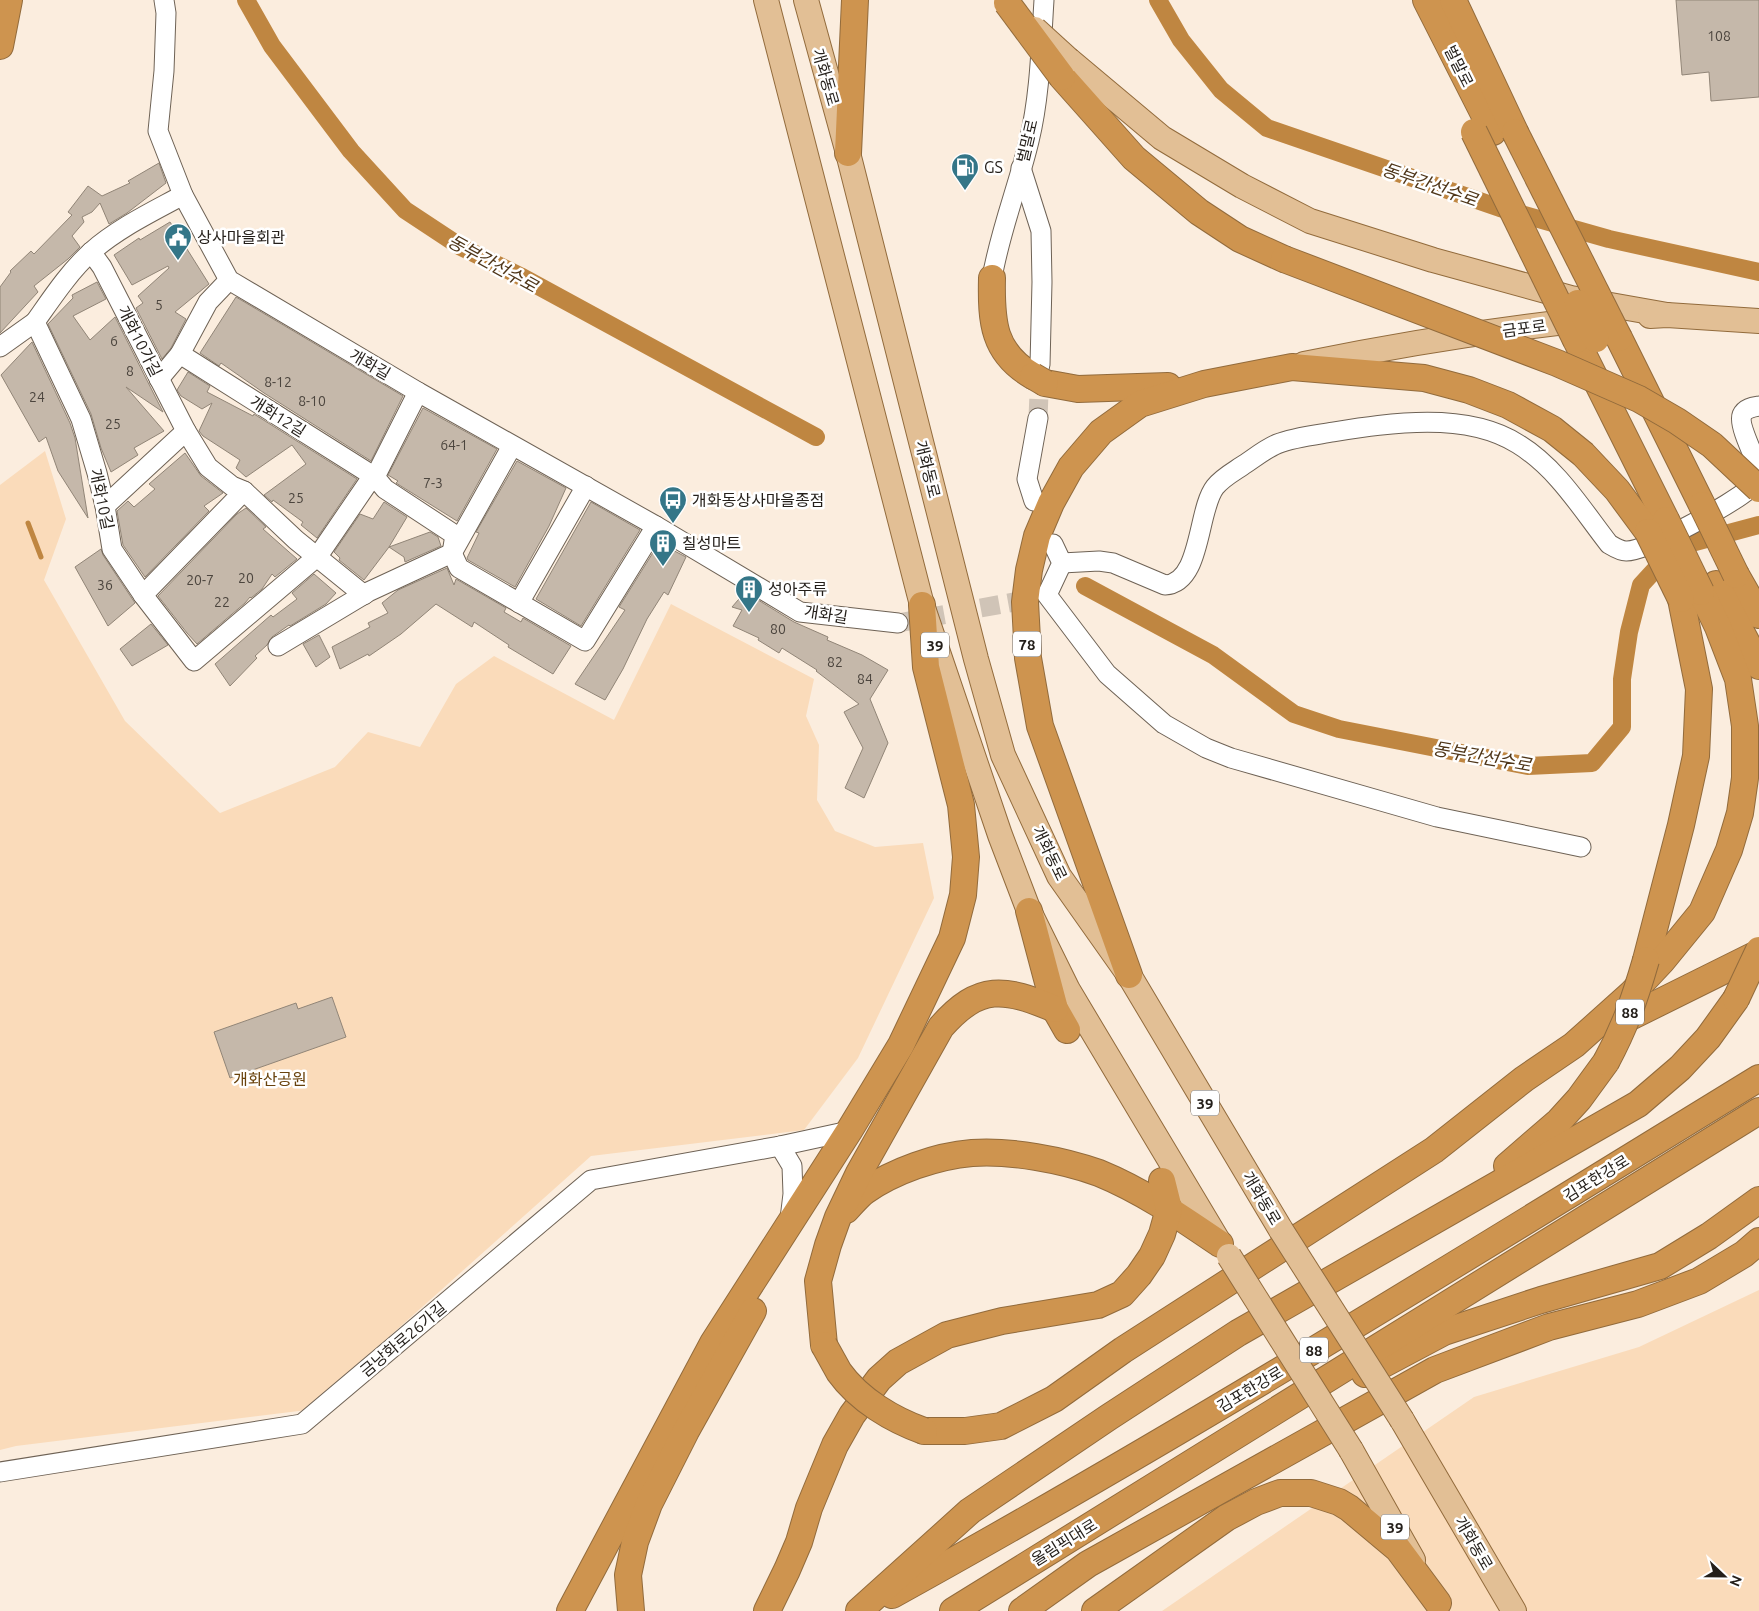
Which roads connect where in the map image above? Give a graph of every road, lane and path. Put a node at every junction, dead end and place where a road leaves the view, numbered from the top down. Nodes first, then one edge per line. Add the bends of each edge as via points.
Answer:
1 (9, 0) edge
2 (164, 0) edge
3 (766, 0) edge
4 (806, 0) edge
5 (855, 0) edge
6 (1044, 0) edge
7 (1425, 0) edge
8 (1453, 0) edge
9 (1006, 1) edge
10 (0, 46) edge
11 (1066, 68) junction
12 (1494, 132) junction
13 (848, 153) junction
14 (1021, 168) junction
15 (183, 195) junction
16 (91, 252) junction
17 (992, 278) joint
18 (229, 280) junction
19 (1666, 315) junction
20 (1759, 321) edge
21 (36, 322) junction
22 (1597, 339) junction
23 (0, 347) edge
24 (180, 354) junction
25 (1292, 366) junction
26 (1039, 375) junction
27 (159, 379) junction
28 (1204, 384) junction
29 (418, 392) junction
30 (1759, 406) edge
31 (1038, 418) tunnel mouth
32 (186, 431) junction
33 (512, 446) junction
34 (1759, 469) edge
35 (375, 477) junction
36 (586, 486) junction
37 (1759, 489) edge
38 (244, 491) junction
39 (1034, 501) dead end
40 (105, 506) junction
41 (1674, 518) junction
42 (656, 526) junction
43 (1053, 544) dead end
44 (452, 553) junction
45 (318, 556) junction
46 (1062, 563) junction
47 (1709, 588) junction
48 (143, 595) junction
49 (364, 595) junction
50 (519, 603) junction
51 (922, 605) junction
52 (1759, 615) edge
53 (898, 624) tunnel mouth
54 (278, 646) dead end
55 (1759, 666) edge
56 (1581, 847) dead end
57 (1029, 912) junction
58 (1759, 952) edge
59 (1129, 975) junction
60 (1574, 1045) junction
61 (1759, 1078) edge
62 (1759, 1111) edge
63 (849, 1131) junction
64 (780, 1146) junction
65 (1162, 1181) dead end
66 (814, 1187) junction
67 (1759, 1200) edge
68 (1462, 1206) junction
69 (1169, 1209) junction
70 (838, 1217) junction
71 (790, 1223) junction
72 (1759, 1241) edge
73 (1225, 1250) junction
74 (0, 1472) edge
75 (1176, 1472) junction
76 (1441, 1607) edge
77 (570, 1611) edge
78 (631, 1611) edge
79 (767, 1611) edge
80 (858, 1611) edge
81 (863, 1611) edge
82 (953, 1611) edge
83 (1022, 1611) edge
84 (1095, 1611) edge
85 (1514, 1611) edge

1 - 10 highway
2 - 15 street via 164,71 158,131
3 - 51 main road, 39
4 - 13 main road, 개화동로 / 39
5 - 13 highway
6 - 14 street, 벌말로 via 1036,97 1030,140
7 - 12 highway, 벌말로
8 - 12 highway, 벌말로
9 - 11 highway, bridge
11 - 19 main road via 1162,138 1242,186 1310,221 1570,298
11 - 37 highway, bridge via 1134,158 1199,212 1240,239 1284,259 1557,363 1639,399 1712,445
12 - 22 highway, bridge
13 - 59 main road, 개화동로 / 39 via 1003,755 1059,876
14 - 17 street, 벌말로 via 996,253
14 - 26 street via 1041,231
15 - 16 street via 131,223
15 - 18 street
16 - 21 street via 66,279
16 - 27 street, 개화10가길 via 102,267
17 - 26 highway via 991,304 1002,349 1019,368
18 - 24 street via 208,302
18 - 29 street, 개화길
19 - 20 main road, 금포로 / 78
19 - 25 main road, 금포로 / 78 via 1545,325 1372,350
21 - 23 street
21 - 40 street, 개화10길 via 81,419
22 - 41 highway
22 - 41 highway
24 - 27 street
24 - 35 street, 개화12길
25 - 28 highway, 78
25 - 41 highway via 1424,378 1508,405 1552,430 1583,454 1617,490
26 - 28 highway via 1078,389
27 - 32 street, 개화10가길
28 - 59 highway, 78 via 1140,404 1101,432 1071,468 1052,503 1037,536 1029,570 1025,602 1028,658 1040,726
29 - 33 street, 개화길
29 - 35 street
30 - 34 street via 1747,409 1741,424
31 - 39 street via 1027,479
32 - 38 street, 개화10가길 via 208,467
32 - 40 street
33 - 36 street, 개화길
33 - 44 street
34 - 46 street via 1750,489 1726,506 1645,548 1627,551 1609,544 1549,467 1517,443 1463,424 1370,426 1278,444 1227,476 1209,497 1192,561 1179,581 1172,585 1113,563
35 - 44 street, 개화12길 via 385,489 455,535
35 - 45 street
36 - 42 street, 개화길
36 - 50 street
38 - 45 street, 개화10가길
38 - 48 street
40 - 48 street, 개화10길 via 112,549
41 - 47 highway, bridge
41 - 47 highway, bridge
42 - 50 street, 개화12길 via 585,641
42 - 53 street, 개화길 via 800,612
43 - 46 street
44 - 49 street
44 - 50 street, 개화12길 via 459,568
45 - 48 street, 개화10길 via 194,661
45 - 49 street
46 - 56 street via 1047,595 1107,674 1164,724 1206,748 1437,817
47 - 52 highway
47 - 55 highway
47 - 60 highway via 1718,627 1738,679 1746,726 1740,813 1729,850 1702,912 1631,994
47 - 68 highway, 88, bridge via 1696,756 1646,960 1622,1032 1606,1062 1559,1121
49 - 54 street
51 - 57 main road, 39
51 - 63 highway via 926,666 961,805 966,857 963,896 952,938 904,1037
57 - 70 highway via 1061,1020 1032,1000 998,993 975,997 956,1011 937,1036 859,1173
57 - 73 main road, 39 via 1068,990
58 - 60 highway
58 - 68 highway, bridge via 1736,999 1708,1038 1680,1068 1638,1104
59 - 85 main road, 개화동로 / 39, bridge via 1281,1230 1402,1420
60 - 70 highway, bridge via 1524,1079 1434,1150 1054,1398 1001,1426 965,1431 924,1431 904,1424 878,1408 840,1372 824,1345 818,1281
61 - 81 highway, 김포한강로 / 88 via 1218,1408 1031,1518
62 - 75 highway, 김포한강로 / 88
63 - 64 street, 금낭화로26가길
63 - 66 highway
64 - 71 street via 792,1166
64 - 74 street, 금낭화로26가길 via 591,1180 302,1424
65 - 69 highway
66 - 71 highway
66 - 78 highway via 787,1248 649,1504 635,1542 628,1575
67 - 75 highway, 88 via 1710,1236 1660,1266 1444,1332
68 - 80 highway via 1238,1333 1109,1417 970,1511
69 - 70 highway via 1139,1192 1081,1168 1018,1154 972,1153 929,1161 892,1175 863,1192
69 - 73 highway
69 - 79 highway via 1152,1256 1122,1294 1098,1305 1002,1321 947,1335 898,1362 879,1379 834,1446 790,1563
71 - 77 highway via 712,1343
72 - 83 highway via 1699,1281 1638,1304 1549,1327 1435,1370 1088,1564
73 - 76 main road, 39, bridge via 1351,1450
75 - 82 highway, 올림픽대로 / 88
76 - 84 highway via 1398,1548 1349,1508 1311,1493 1280,1493 1226,1518

